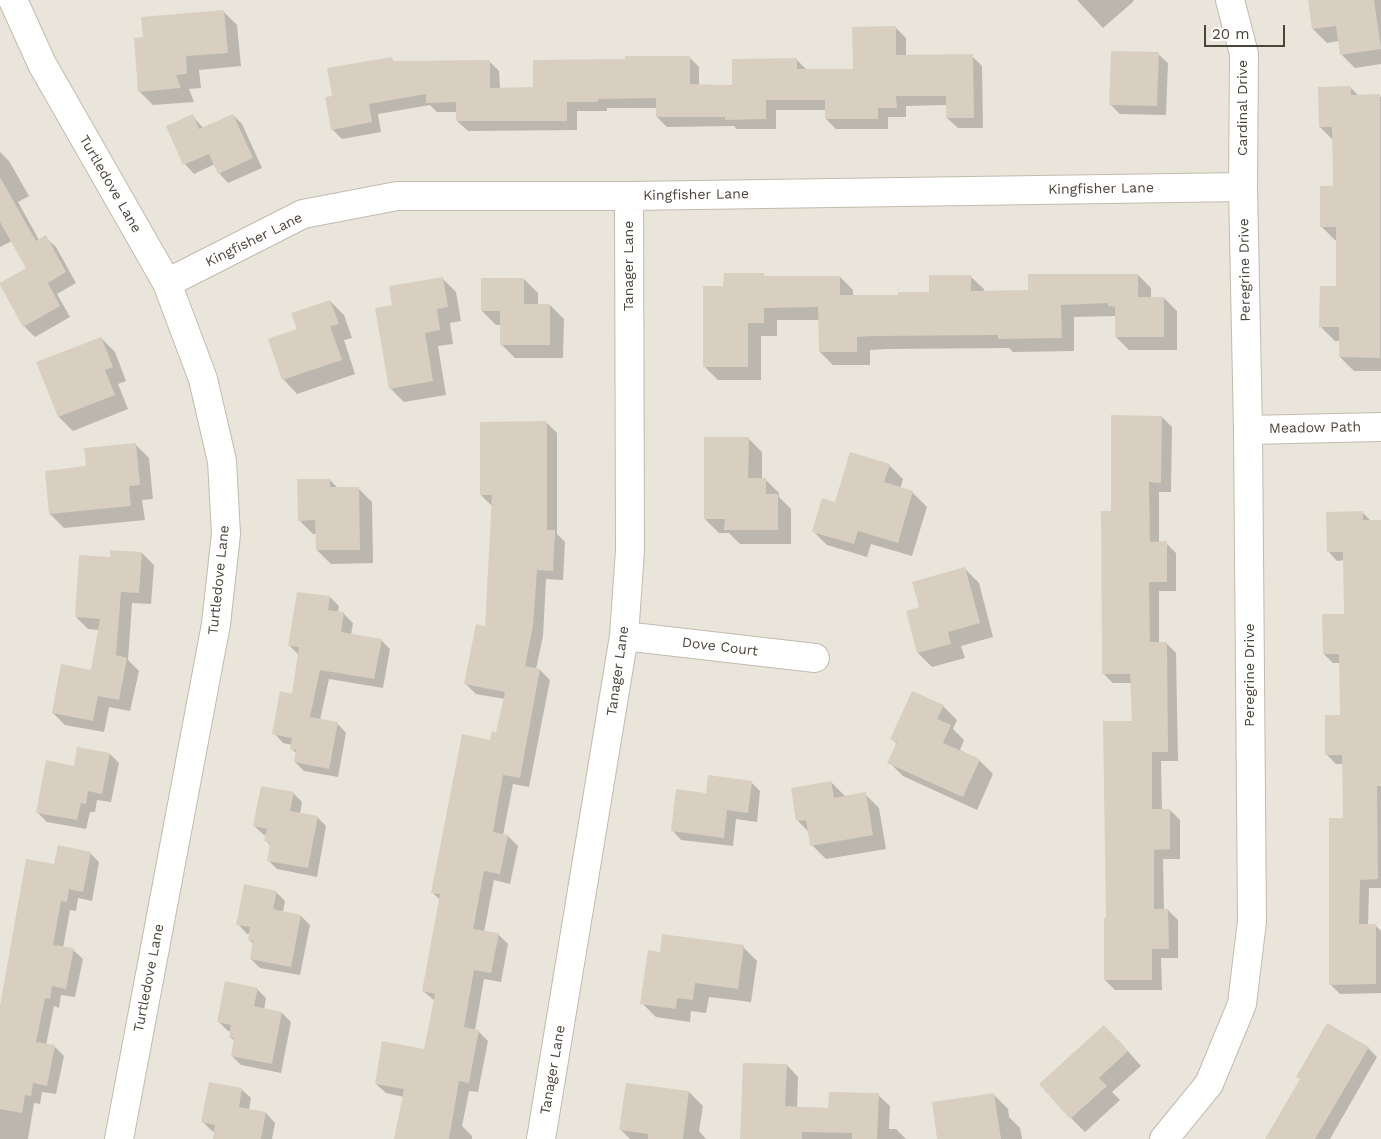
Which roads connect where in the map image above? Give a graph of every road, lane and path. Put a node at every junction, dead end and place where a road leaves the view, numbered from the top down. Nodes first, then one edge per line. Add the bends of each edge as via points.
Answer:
1 (13, 0) edge
2 (1230, 0) edge
3 (1243, 187) junction
4 (628, 196) junction
5 (167, 283) junction
6 (1381, 427) edge
7 (1248, 430) junction
8 (624, 636) junction
9 (815, 658) dead end
10 (119, 1139) edge
11 (541, 1139) edge
12 (1164, 1139) edge

1 - 5 street, Turtledove Lane via 42,64
2 - 3 street, Cardinal Drive via 1244,54
3 - 4 street, Kingfisher Lane
3 - 7 street, Peregrine Drive
4 - 5 street, Kingfisher Lane via 397,196 303,214
4 - 8 street, Tanager Lane via 630,550
5 - 10 street, Turtledove Lane via 203,379 222,461 226,534 216,624
6 - 7 street, Meadow Path
7 - 12 street, Peregrine Drive via 1252,921 1242,1004 1209,1084
8 - 9 street, Dove Court
8 - 11 street, Tanager Lane

